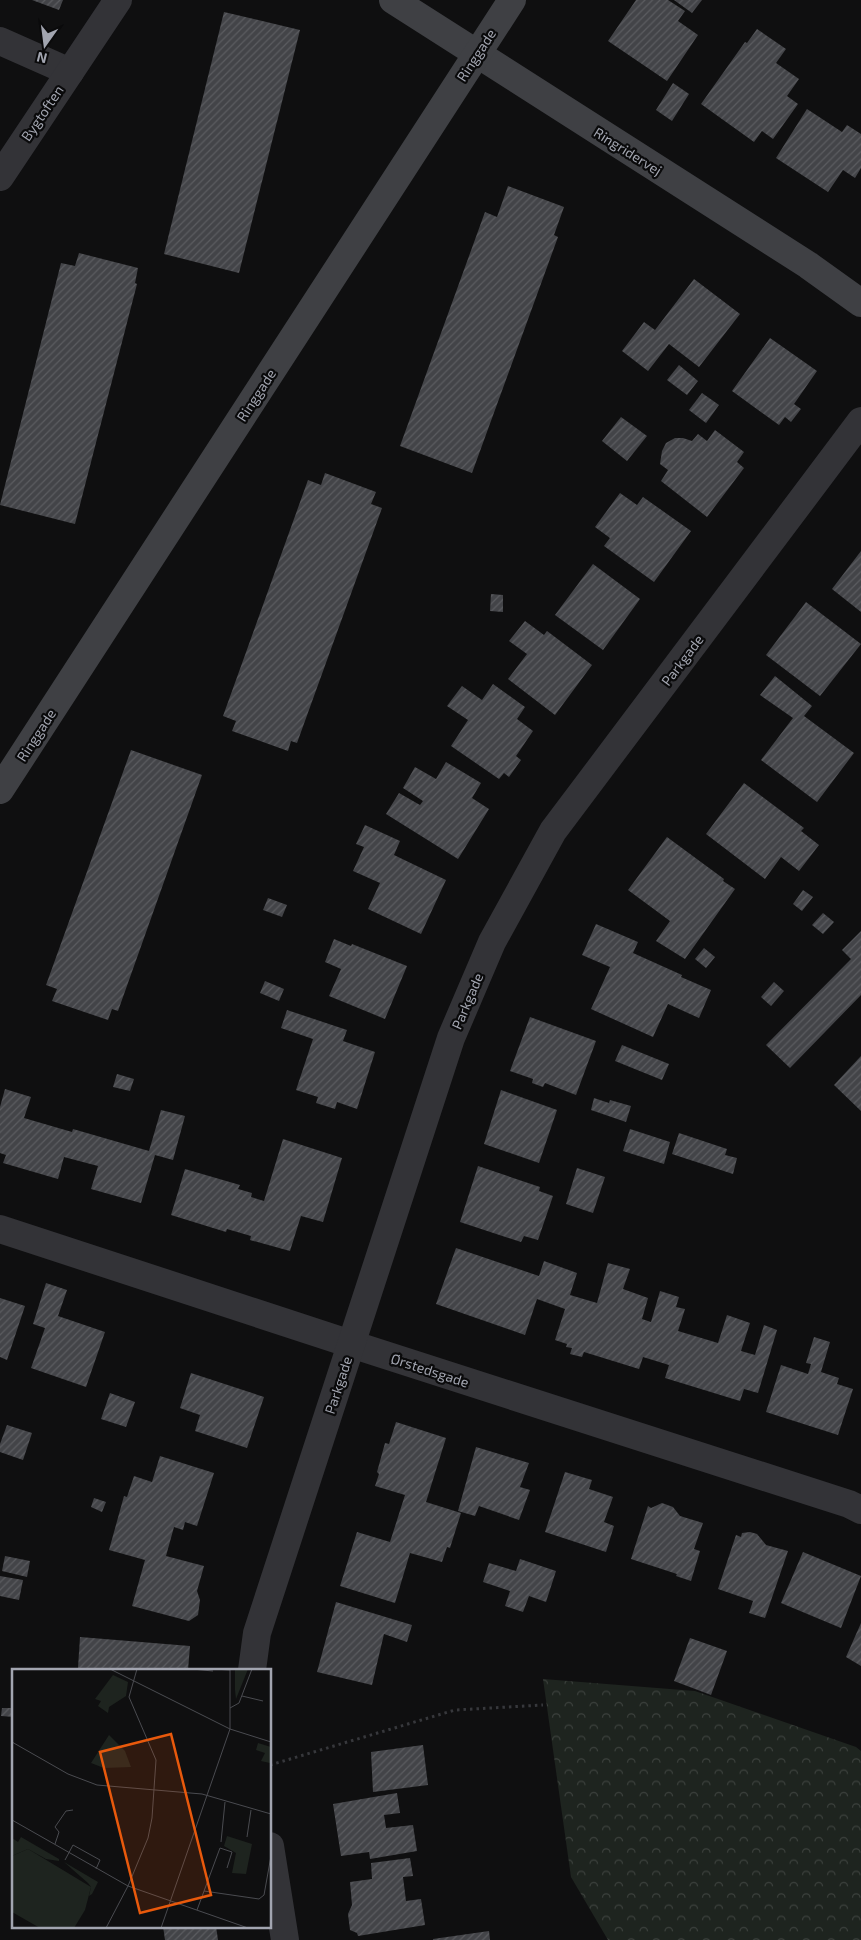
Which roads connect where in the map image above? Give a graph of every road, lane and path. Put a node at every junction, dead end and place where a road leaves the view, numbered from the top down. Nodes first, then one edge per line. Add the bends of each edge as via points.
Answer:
1 (118, 0) edge
2 (393, 0) edge
3 (512, 0) edge
4 (0, 41) edge
5 (476, 54) junction
6 (70, 72) junction
7 (0, 177) edge
8 (861, 303) edge
9 (861, 421) edge
10 (0, 790) edge
11 (0, 1229) edge
12 (351, 1344) junction
13 (861, 1510) edge
14 (252, 1669) edge
15 (542, 1705) dead end
16 (271, 1765) edge
17 (271, 1852) edge
18 (285, 1940) edge

1 - 6 street, Bygtoften
2 - 5 street, Ringridervej
3 - 5 street, Ringgade
4 - 6 street
5 - 8 street, Ringridervej via 808,265
5 - 10 street, Ringgade
6 - 7 street, Bygtoften
9 - 12 street, Parkgade via 553,831 492,942 451,1038
11 - 12 street, Ørstedsgade
12 - 13 street, Ørstedsgade
12 - 14 street, Parkgade via 257,1633
15 - 16 path via 455,1710
17 - 18 street

